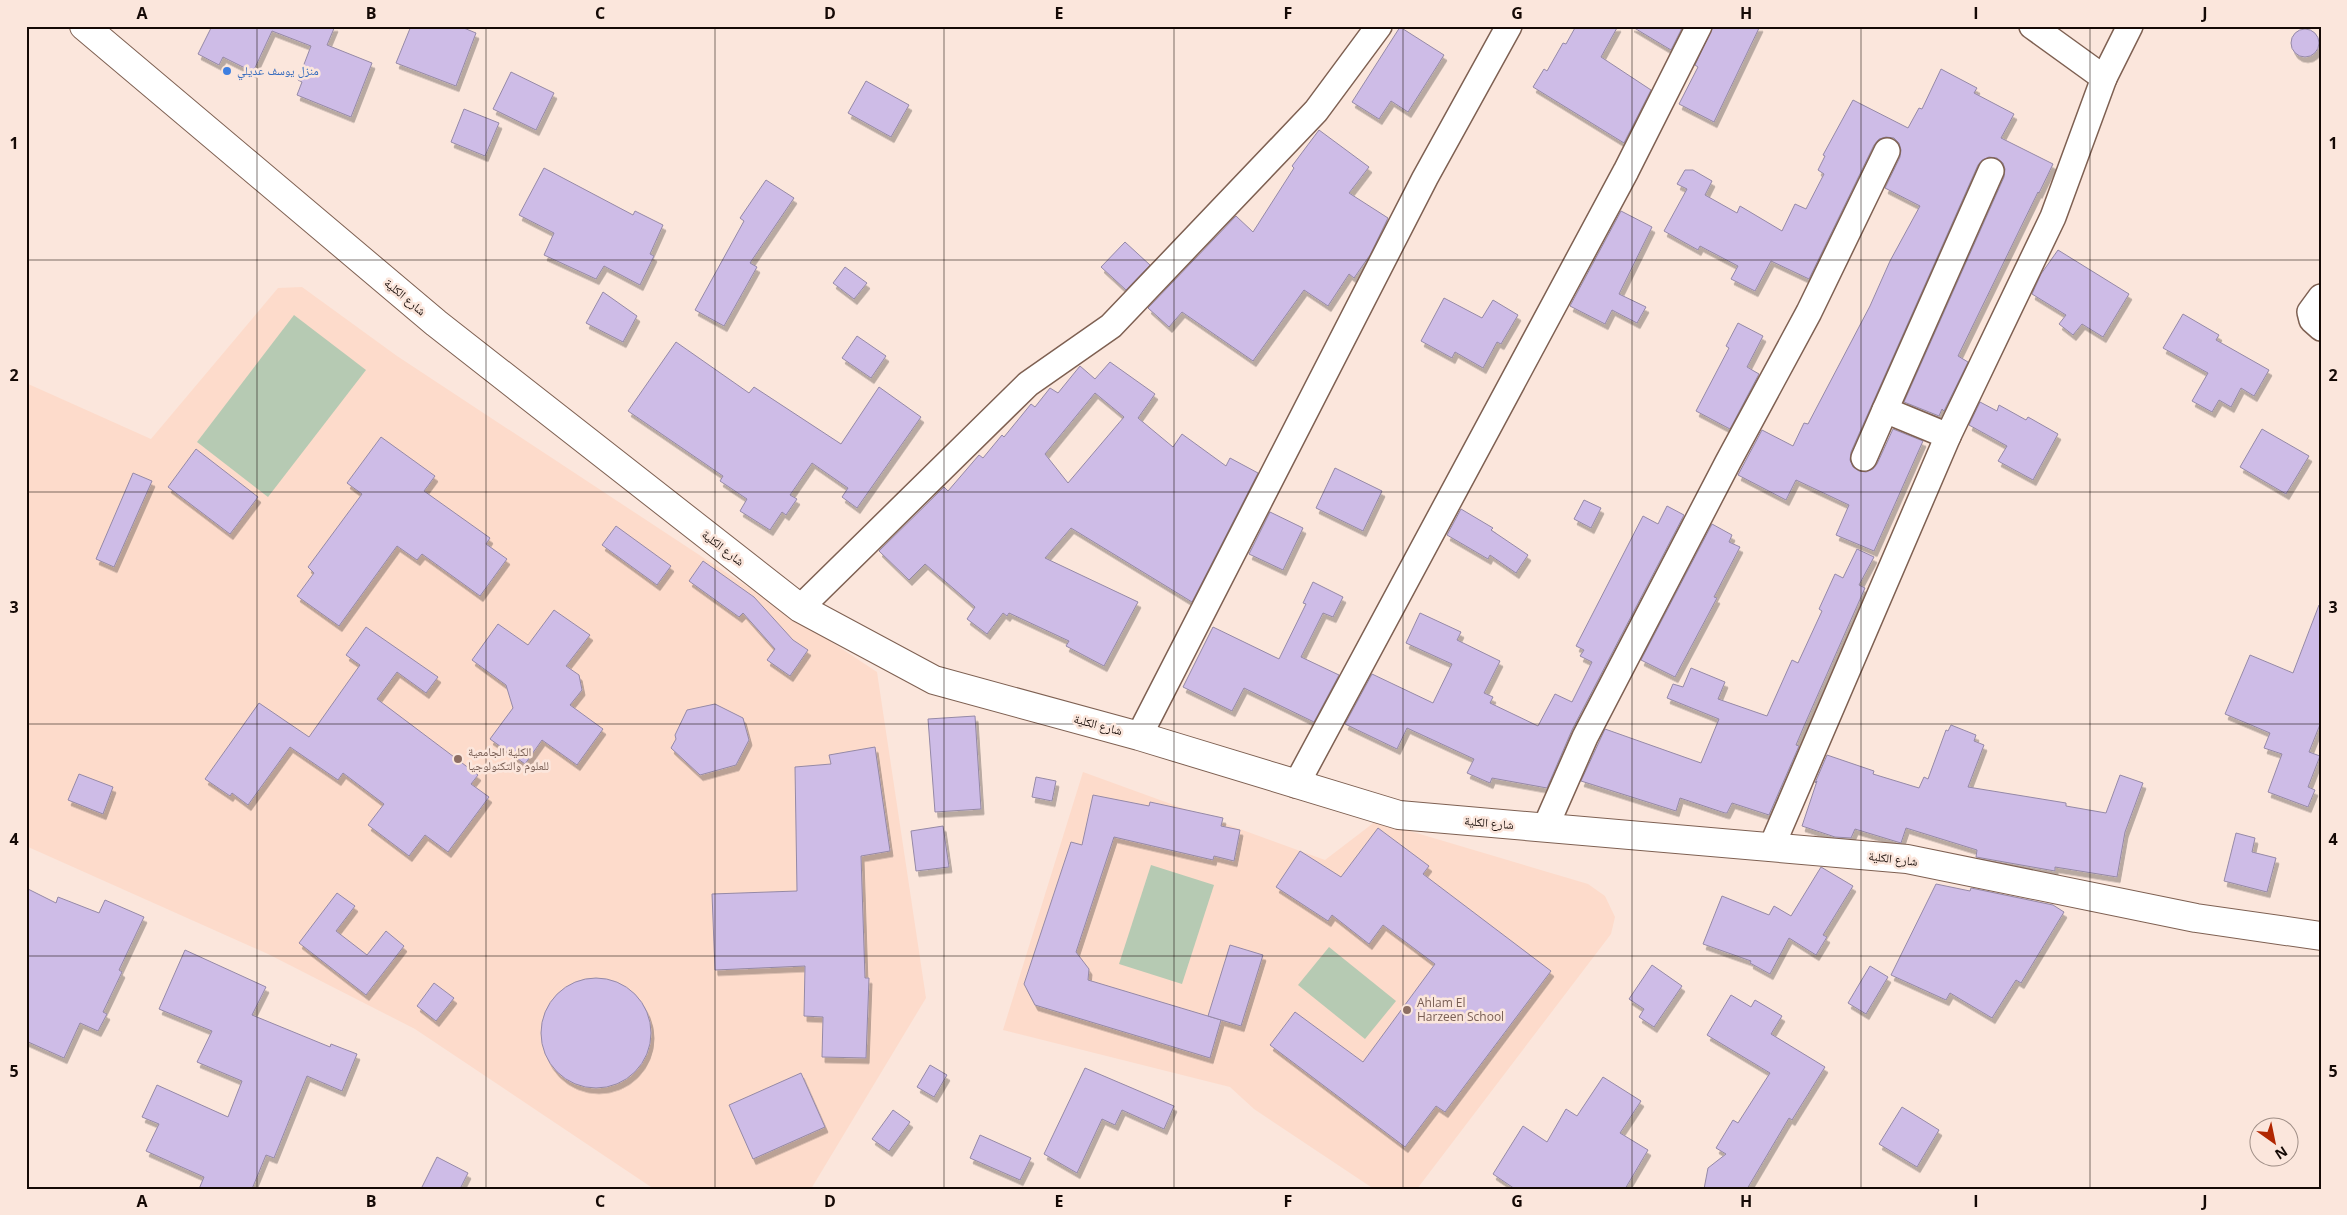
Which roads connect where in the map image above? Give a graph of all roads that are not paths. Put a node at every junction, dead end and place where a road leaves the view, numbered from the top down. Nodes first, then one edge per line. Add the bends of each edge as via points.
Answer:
1 (84, 26) edge
2 (1379, 26) edge
3 (1509, 26) edge
4 (1699, 26) edge
5 (2032, 26) edge
6 (2130, 26) edge
7 (2104, 78) junction
8 (1886, 151) dead end
9 (1991, 171) dead end
10 (2321, 297) edge
11 (2321, 328) edge
12 (1884, 410) junction
13 (1948, 436) junction
14 (1864, 458) dead end
15 (800, 608) junction
16 (1139, 736) junction
17 (1296, 785) junction
18 (1545, 828) junction
19 (1771, 848) junction
20 (2321, 936) edge

1 - 15 street, شارع الكلية via 436,323
2 - 15 street via 1316,111 1111,326 1028,384
3 - 16 street via 1425,178
4 - 17 street via 1621,180
5 - 7 street
6 - 7 street
7 - 13 street via 2053,217
8 - 18 street via 1810,312 1585,737
9 - 12 street
10 - 11 street via 2310,312 2312,320
12 - 13 street
12 - 14 street
13 - 19 street
15 - 16 street, شارع الكلية via 934,680
16 - 17 street, شارع الكلية
17 - 18 street, شارع الكلية via 1399,815
18 - 19 street, شارع الكلية
19 - 20 street, شارع الكلية via 1907,859 2196,918

